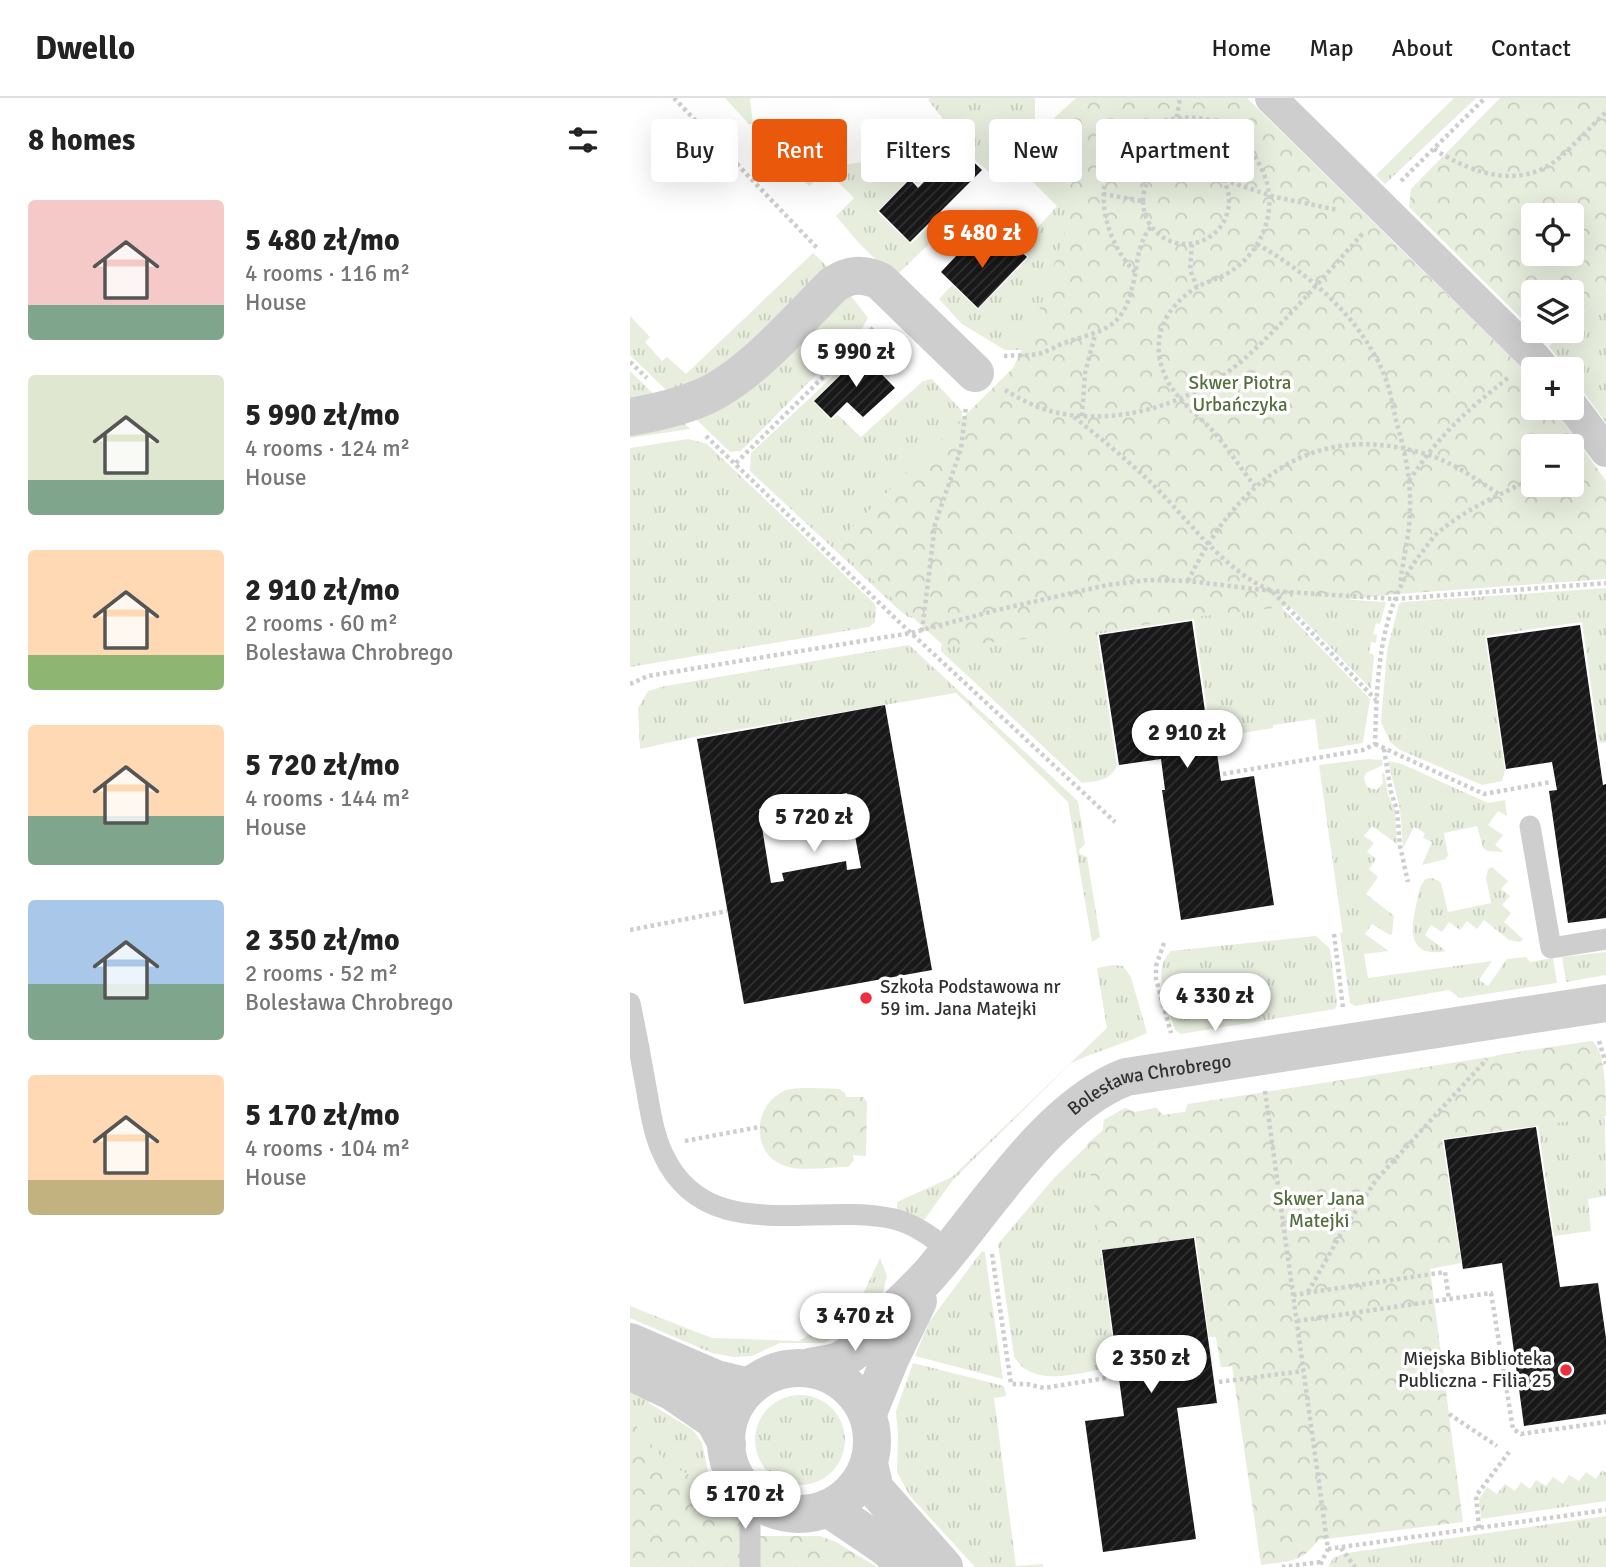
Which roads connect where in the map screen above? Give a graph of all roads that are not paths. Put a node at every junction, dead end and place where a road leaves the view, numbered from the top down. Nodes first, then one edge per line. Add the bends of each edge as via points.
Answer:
1 (1271, 98) edge
2 (1533, 357) edge
3 (975, 373) road end
4 (630, 417) edge
5 (1582, 420) edge
6 (1606, 452) edge
7 (1530, 826) dead end
8 (1606, 939) edge
9 (630, 1003) edge
10 (1600, 1019) edge
11 (941, 1261) junction
12 (630, 1342) edge
13 (810, 1367) junction
14 (630, 1371) edge
15 (749, 1387) junction
16 (868, 1413) junction
17 (727, 1444) junction
18 (869, 1464) junction
19 (755, 1503) junction
20 (828, 1508) junction
21 (750, 1567) edge
22 (909, 1567) edge
23 (944, 1567) edge

1 - 2 street
3 - 4 street via 880,281 856,275 833,285 730,382 704,397
5 - 6 street
7 - 8 lane via 1551,948
9 - 11 lane via 660,1146 672,1172 699,1199 734,1213 894,1219 924,1232
10 - 11 street, Bolesława Chrobrego via 1183,1068 1117,1080 1084,1099 1030,1153
11 - 13 street, Bolesława Chrobrego via 865,1341 841,1360
11 - 16 street, Bolesława Chrobrego via 890,1359
12 - 15 street via 716,1379
13 - 15 street via 766,1374
13 - 16 street via 835,1376 854,1390
14 - 17 street via 673,1392 714,1420
15 - 17 street via 733,1410
16 - 18 street via 872,1429
17 - 19 street via 740,1485
18 - 20 street via 854,1492
18 - 23 street via 875,1489
19 - 20 street via 779,1513 804,1514
19 - 21 lane via 750,1519
20 - 22 street

